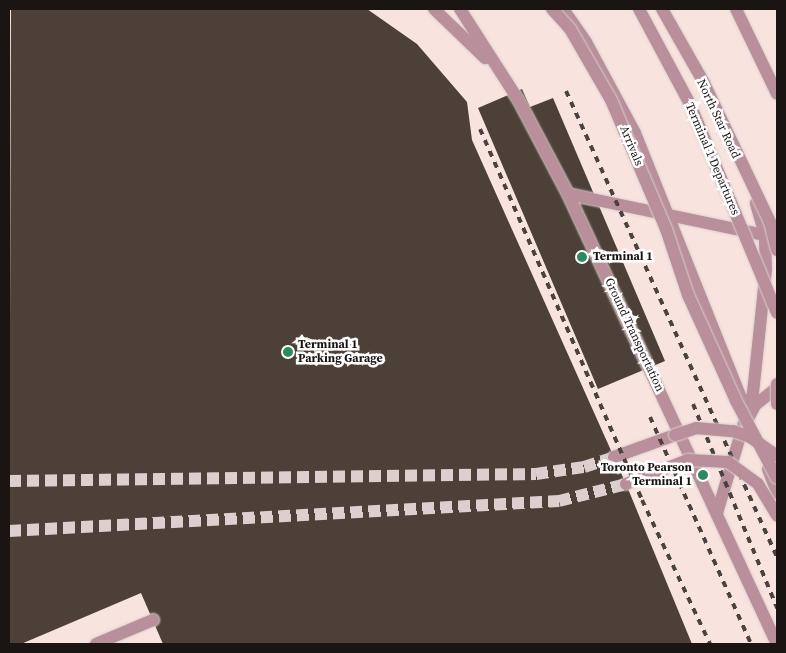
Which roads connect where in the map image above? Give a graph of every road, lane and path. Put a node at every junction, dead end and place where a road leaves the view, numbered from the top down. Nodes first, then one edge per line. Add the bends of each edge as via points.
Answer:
1 (434, 9) edge
2 (460, 9) edge
3 (552, 9) edge
4 (563, 9) edge
5 (639, 9) edge
6 (660, 9) edge
7 (736, 9) edge
8 (777, 94) edge
9 (519, 101) junction
10 (568, 194) junction
11 (669, 214) junction
12 (771, 234) edge
13 (777, 250) edge
14 (777, 257) edge
15 (777, 312) edge
16 (777, 384) edge
17 (777, 388) edge
18 (777, 404) edge
19 (748, 415) junction
20 (777, 456) edge
21 (614, 457) tunnel mouth
22 (777, 478) edge
23 (626, 484) tunnel mouth
24 (777, 493) edge
25 (717, 513) junction
26 (777, 516) edge
27 (153, 620) dead end
28 (96, 644) edge
29 (777, 644) edge

1 - 9 street via 476,47
2 - 9 street, Ground Transportation
3 - 22 street, Arrivals, bridge via 570,29 611,100 666,229 688,295 736,401
4 - 11 street via 612,88
5 - 15 street, Terminal 1 Departures, bridge via 690,104
6 - 12 street, North Star Road via 696,74
6 - 13 street, bridge via 704,82 770,222
7 - 8 street
9 - 10 street, Ground Transportation
10 - 11 street
10 - 25 street, Ground Transportation
11 - 12 street
11 - 19 street
12 - 14 street
12 - 19 street
16 - 18 street, bridge
17 - 19 street via 764,396
19 - 24 street
19 - 25 street
20 - 21 street, bridge via 750,437 714,428 696,428
23 - 26 street, bridge via 688,460 728,462 758,484
25 - 29 street, Ground Transportation
27 - 28 street

